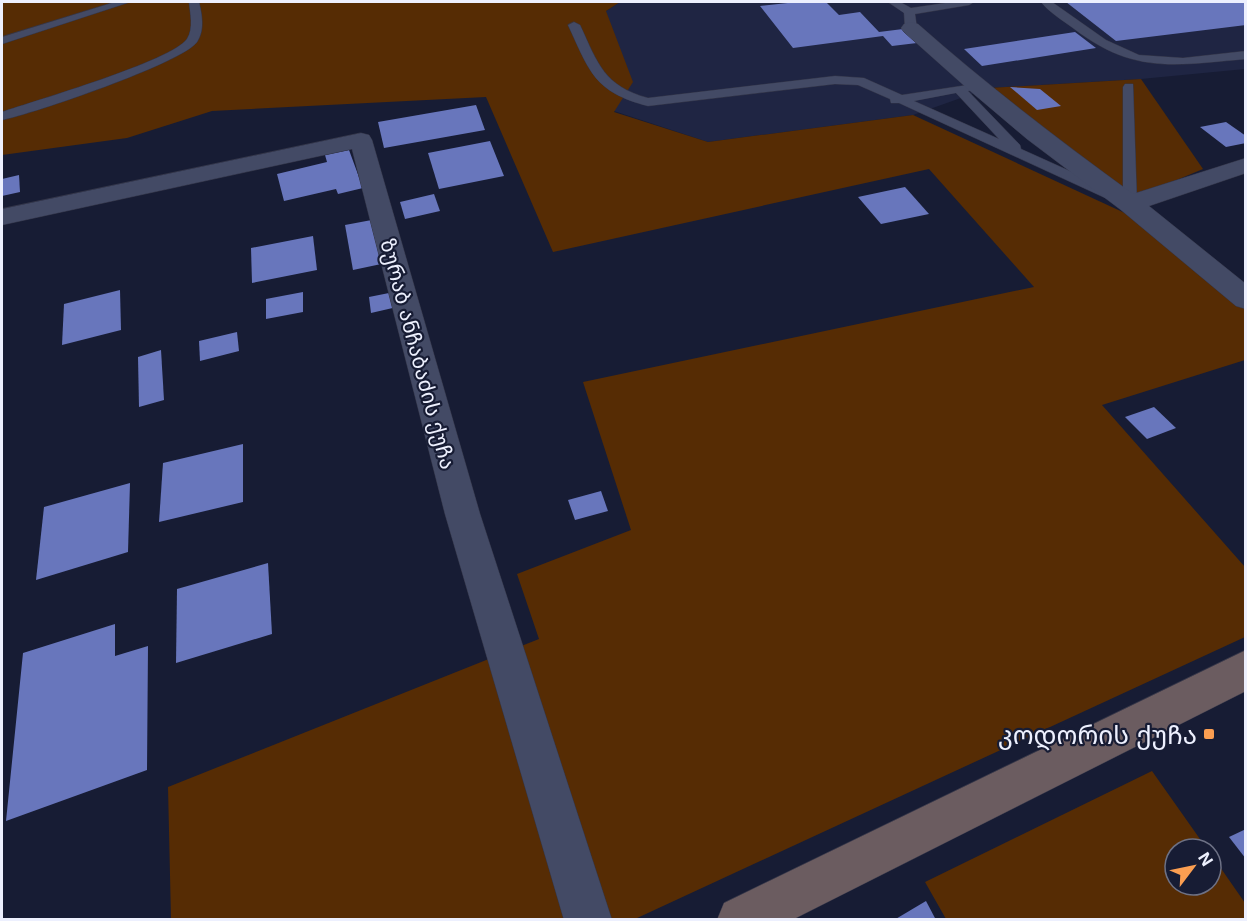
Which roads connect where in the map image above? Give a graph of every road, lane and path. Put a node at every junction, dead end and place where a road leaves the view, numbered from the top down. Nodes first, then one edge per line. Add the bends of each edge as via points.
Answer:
1 (125, 2) edge
2 (194, 2) edge
3 (893, 2) edge
4 (969, 2) edge
5 (1046, 2) edge
6 (910, 20) junction
7 (574, 25) dead end
8 (2, 40) edge
9 (1245, 55) edge
10 (1129, 87) dead end
11 (968, 88) junction
12 (896, 100) junction
13 (2, 116) edge
14 (1023, 156) junction
15 (1245, 165) edge
16 (1131, 204) junction
17 (2, 217) edge
18 (1245, 299) edge
19 (1245, 670) edge
20 (588, 920) edge
21 (741, 920) edge

1 - 8 lane
2 - 13 lane via 197,29 190,44 163,60
3 - 6 lane
4 - 6 lane
5 - 9 lane via 1123,54 1155,61
6 - 11 street
7 - 12 lane via 601,81 623,96 648,102 835,80 860,81
10 - 16 lane
11 - 12 lane
11 - 14 lane
11 - 16 street
12 - 14 lane
14 - 16 lane
15 - 16 street
16 - 18 street
17 - 20 street, ზურაბ ანჩაბაძის ქუჩა via 361,140 415,353
19 - 21 street

